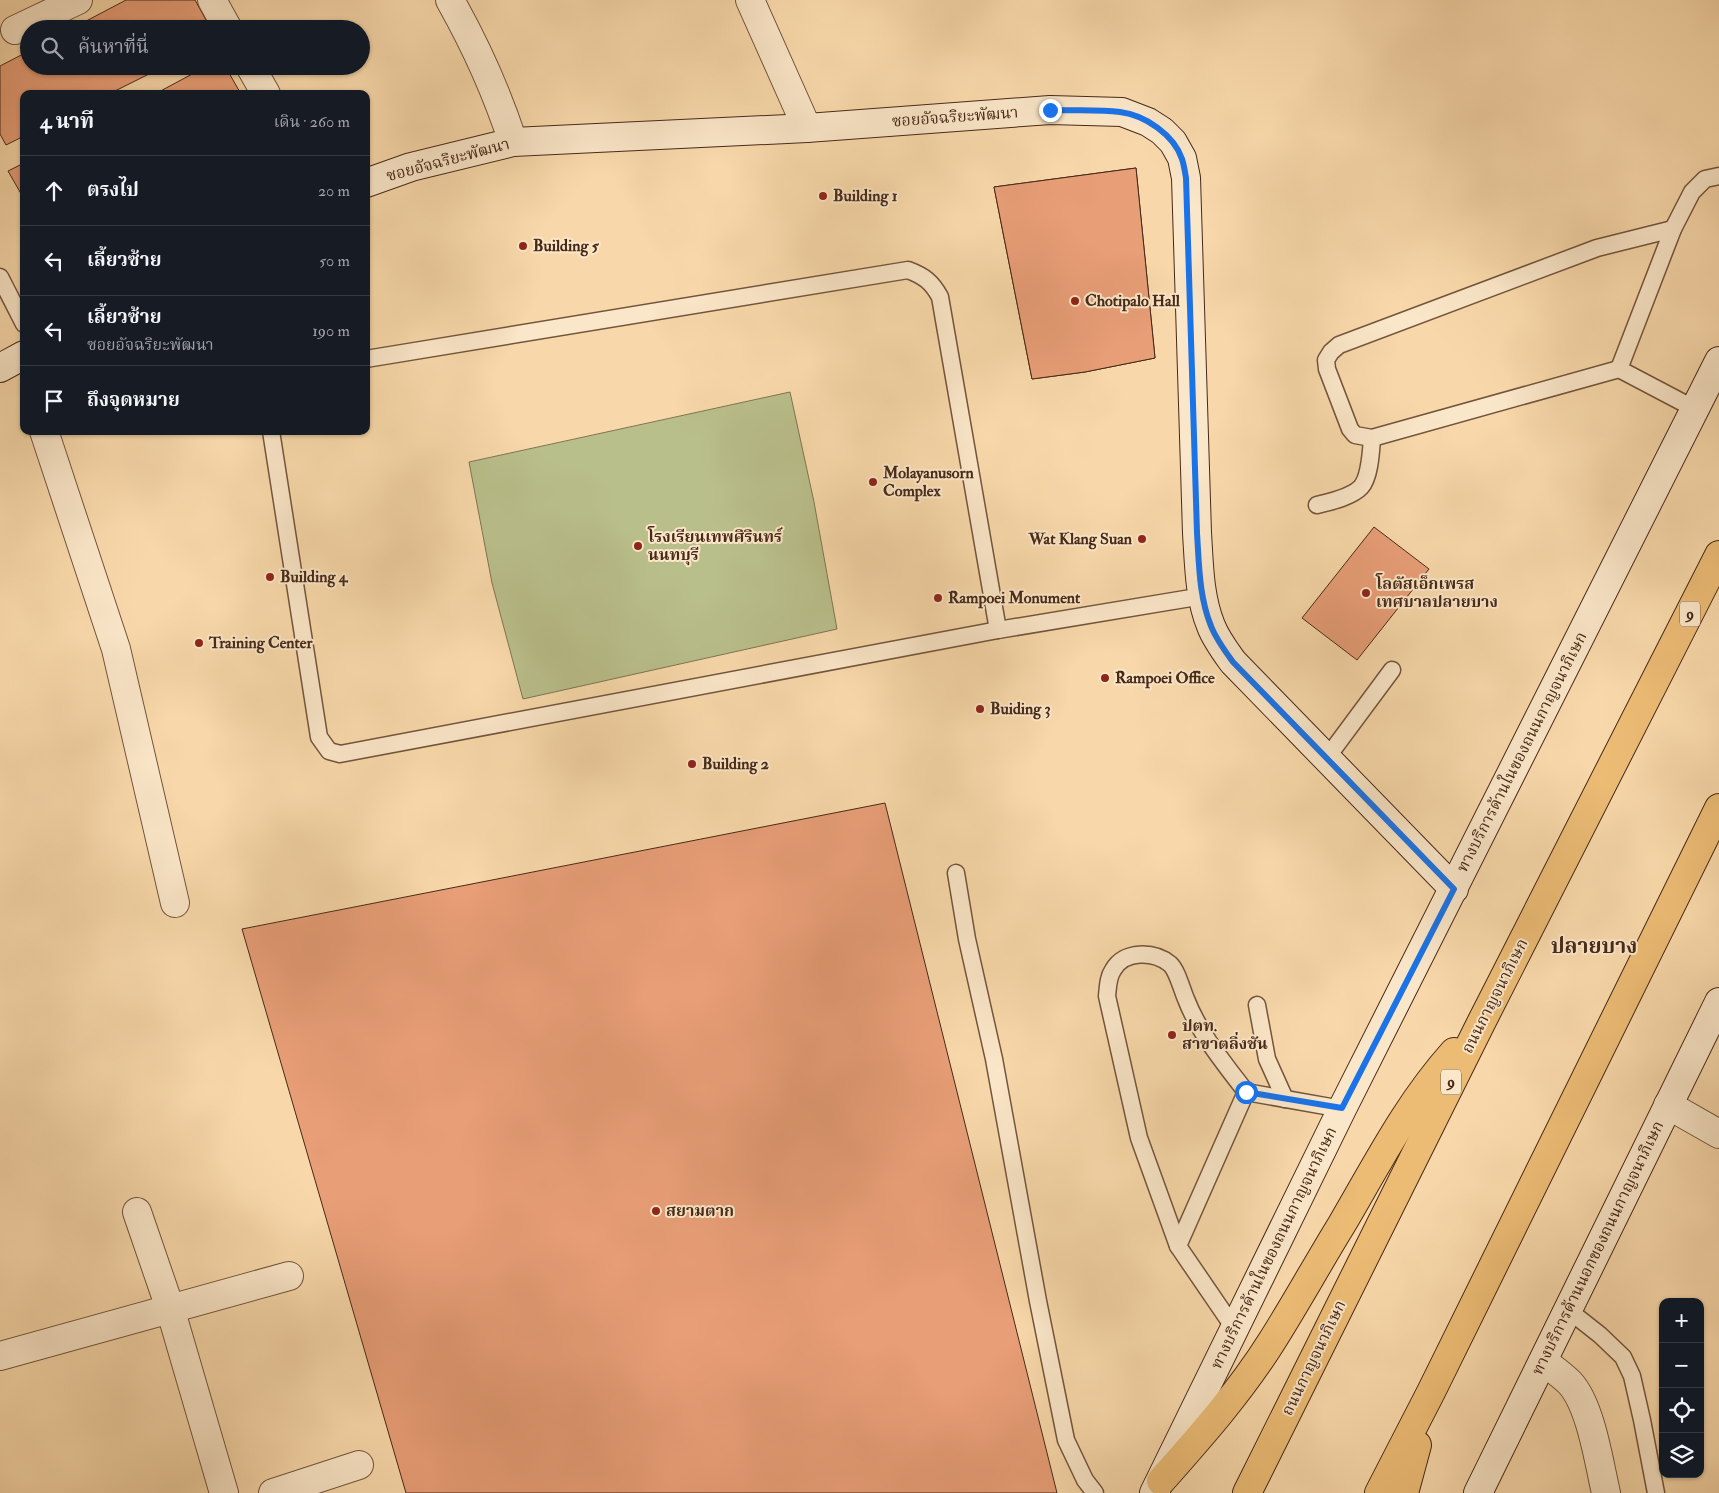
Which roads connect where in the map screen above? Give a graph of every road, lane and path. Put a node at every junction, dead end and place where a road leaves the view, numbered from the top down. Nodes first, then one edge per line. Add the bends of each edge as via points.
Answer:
1 (78, 0) edge
2 (212, 0) edge
3 (450, 0) edge
4 (750, 0) edge
5 (36, 20) edge
6 (223, 20) edge
7 (20, 28) edge
8 (15, 30) dead end
9 (255, 75) edge
10 (264, 90) edge
11 (807, 128) junction
12 (513, 142) junction
13 (1719, 176) edge
14 (370, 182) edge
15 (1673, 229) junction
16 (0, 277) edge
17 (20, 316) edge
18 (370, 358) edge
19 (1719, 361) edge
20 (1619, 369) junction
21 (1695, 409) junction
22 (45, 435) edge
23 (272, 435) edge
24 (1372, 438) junction
25 (1317, 505) dead end
26 (1719, 555) edge
27 (1203, 596) junction
28 (998, 630) junction
29 (1392, 670) dead end
30 (1326, 759) junction
31 (1719, 808) edge
32 (956, 873) dead end
33 (1454, 889) junction
34 (175, 902) dead end
35 (1719, 1002) edge
36 (1258, 1005) dead end
37 (1481, 1023) junction
38 (1246, 1092) junction
39 (1285, 1099) junction
40 (1668, 1105) junction
41 (1342, 1108) junction
42 (1719, 1134) edge
43 (137, 1212) dead end
44 (1178, 1246) junction
45 (289, 1276) dead end
46 (170, 1308) junction
47 (1568, 1309) junction
48 (1234, 1328) junction
49 (0, 1356) edge
50 (1543, 1361) junction
51 (1431, 1392) junction
52 (359, 1464) dead end
53 (1158, 1487) edge
54 (224, 1493) edge
55 (273, 1493) edge
56 (1095, 1493) edge
57 (1247, 1493) edge
58 (1379, 1493) edge
59 (1404, 1493) edge
60 (1478, 1493) edge
61 (1606, 1493) edge
62 (1656, 1493) edge

1 - 5 street
2 - 6 street
3 - 12 street via 475,44
4 - 11 street
7 - 8 street
9 - 10 street
11 - 12 street, ซอยอัจฉริยะพัฒนา
11 - 27 street, ซอยอัจฉริยะพัฒนา via 1050,110 1122,112 1148,122 1173,142 1182,158 1186,178 1195,492
12 - 14 street, ซอยอัจฉริยะพัฒนา via 411,167
13 - 15 lane via 1705,180 1692,192
15 - 20 lane
15 - 24 lane via 1597,248 1339,345 1326,360 1328,369 1350,429 1355,435
16 - 17 lane
18 - 28 lane via 908,270 922,275 933,284 940,297
19 - 21 street, ทางบริการด้านในของถนนกาญจนาภิเษก
20 - 21 lane
20 - 24 lane
21 - 33 street, ทางบริการด้านในของถนนกาญจนาภิเษก
22 - 34 street via 116,649
23 - 28 lane via 319,737 329,751 340,754
24 - 25 lane via 1370,463 1361,487 1344,497
26 - 37 highway, ถนนกาญจนาภิเษก / 9
27 - 28 lane
27 - 30 street, ซอยอัจฉริยะพัฒนา via 1210,625 1233,662
29 - 30 lane
30 - 33 street, ซอยอัจฉริยะพัฒนา
31 - 51 highway
32 - 56 lane via 966,939 994,1059 1066,1440 1085,1480
33 - 41 street, ทางบริการด้านในของถนนกาญจนาภิเษก
35 - 40 street, ทางบริการด้านนอกของถนนกาญจนาภิเษก
36 - 39 lane via 1267,1059
37 - 53 highway via 1439,1068 1405,1118 1271,1342 1232,1398
37 - 57 highway, ถนนกาญจนาภิเษก / 9
38 - 39 lane
38 - 44 lane
38 - 44 lane via 1191,1014 1171,965 1140,953 1122,959 1113,969 1108,996 1139,1138
39 - 41 lane
40 - 42 street
40 - 47 street, ทางบริการด้านนอกของถนนกาญจนาภิเษก
41 - 48 street, ทางบริการด้านในของถนนกาญจนาภิเษก
43 - 46 street
44 - 48 lane
45 - 46 street
46 - 49 street
46 - 54 street
47 - 50 street, ทางบริการด้านนอกของถนนกาญจนาภิเษก
47 - 62 lane via 1623,1357 1632,1376
48 - 53 street, ทางบริการด้านในของถนนกาญจนาภิเษก
50 - 60 street, ทางบริการด้านนอกของถนนกาญจนาภิเษก
50 - 61 street via 1570,1384 1582,1401
51 - 58 highway
51 - 59 highway
52 - 55 street

